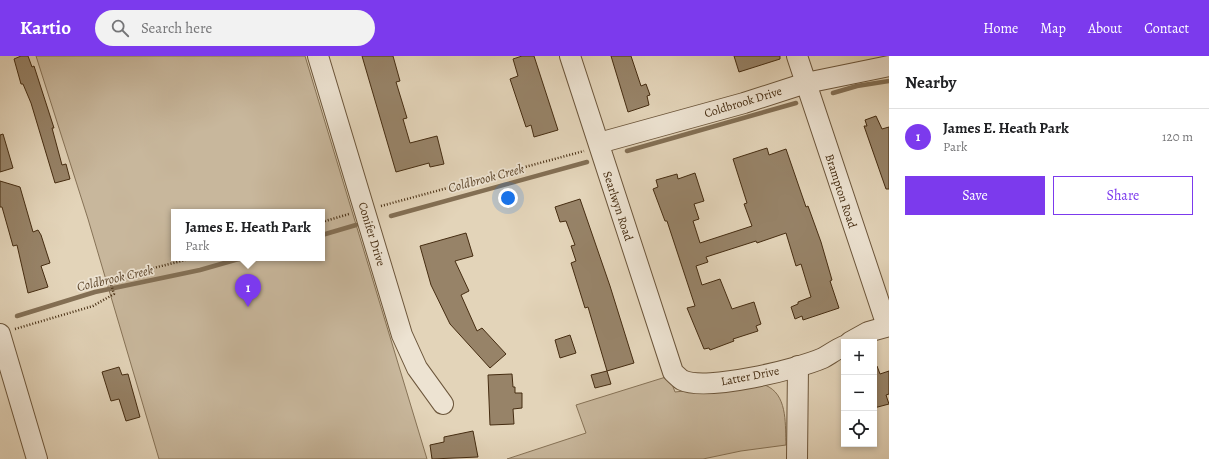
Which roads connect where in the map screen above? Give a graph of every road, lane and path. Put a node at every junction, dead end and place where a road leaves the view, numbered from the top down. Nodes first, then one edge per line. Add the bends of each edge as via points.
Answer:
1 (318, 56) edge
2 (570, 56) edge
3 (797, 56) edge
4 (889, 66) edge
5 (806, 83) junction
6 (598, 144) junction
7 (365, 210) junction
8 (325, 221) edge
9 (181, 261) edge
10 (888, 326) edge
11 (0, 336) edge
12 (855, 339) edge
13 (841, 348) edge
14 (666, 356) joint
15 (798, 366) junction
16 (443, 404) dead end
17 (37, 459) edge
18 (797, 459) edge

1 - 7 street, Conifer Drive
2 - 6 street, Searlwyn Road
3 - 5 street, Brampton Road
4 - 5 street, Coldbrook Drive
5 - 6 street, Coldbrook Drive
5 - 10 street, Brampton Road
6 - 7 path via 588,150 410,200
6 - 14 street, Searlwyn Road
7 - 8 path
7 - 16 street, Conifer Drive via 402,335 417,368
9 - 11 path via 118,277 111,284 114,294 93,306 16,328
10 - 12 street
11 - 17 street
13 - 15 street, Latter Drive via 822,358
14 - 15 street, Latter Drive via 673,372 682,380 703,384 740,380
15 - 18 street

